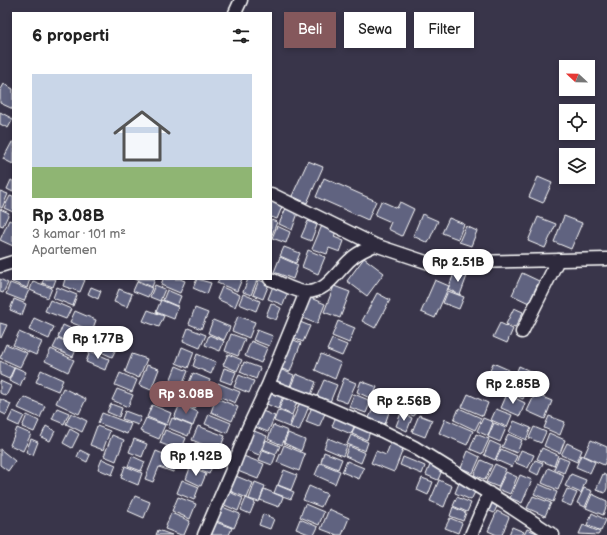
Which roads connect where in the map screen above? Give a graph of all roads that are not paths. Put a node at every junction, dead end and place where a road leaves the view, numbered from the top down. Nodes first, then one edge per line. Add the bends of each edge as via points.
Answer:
1 (241, 0) edge
2 (235, 12) edge
3 (272, 194) edge
4 (375, 245) junction
5 (607, 259) edge
6 (558, 260) junction
7 (12, 262) edge
8 (0, 266) edge
9 (272, 280) edge
10 (306, 292) junction
11 (522, 332) dead end
12 (268, 385) junction
13 (489, 493) junction
14 (204, 535) edge
15 (471, 535) edge
16 (553, 535) edge

1 - 2 street
3 - 4 street
4 - 6 street via 429,263
4 - 10 street via 353,256 330,283 318,290
5 - 6 street
6 - 11 street
7 - 8 street
9 - 10 street
10 - 12 street
12 - 13 street via 382,431 421,451
12 - 14 street
13 - 15 street
13 - 16 street

